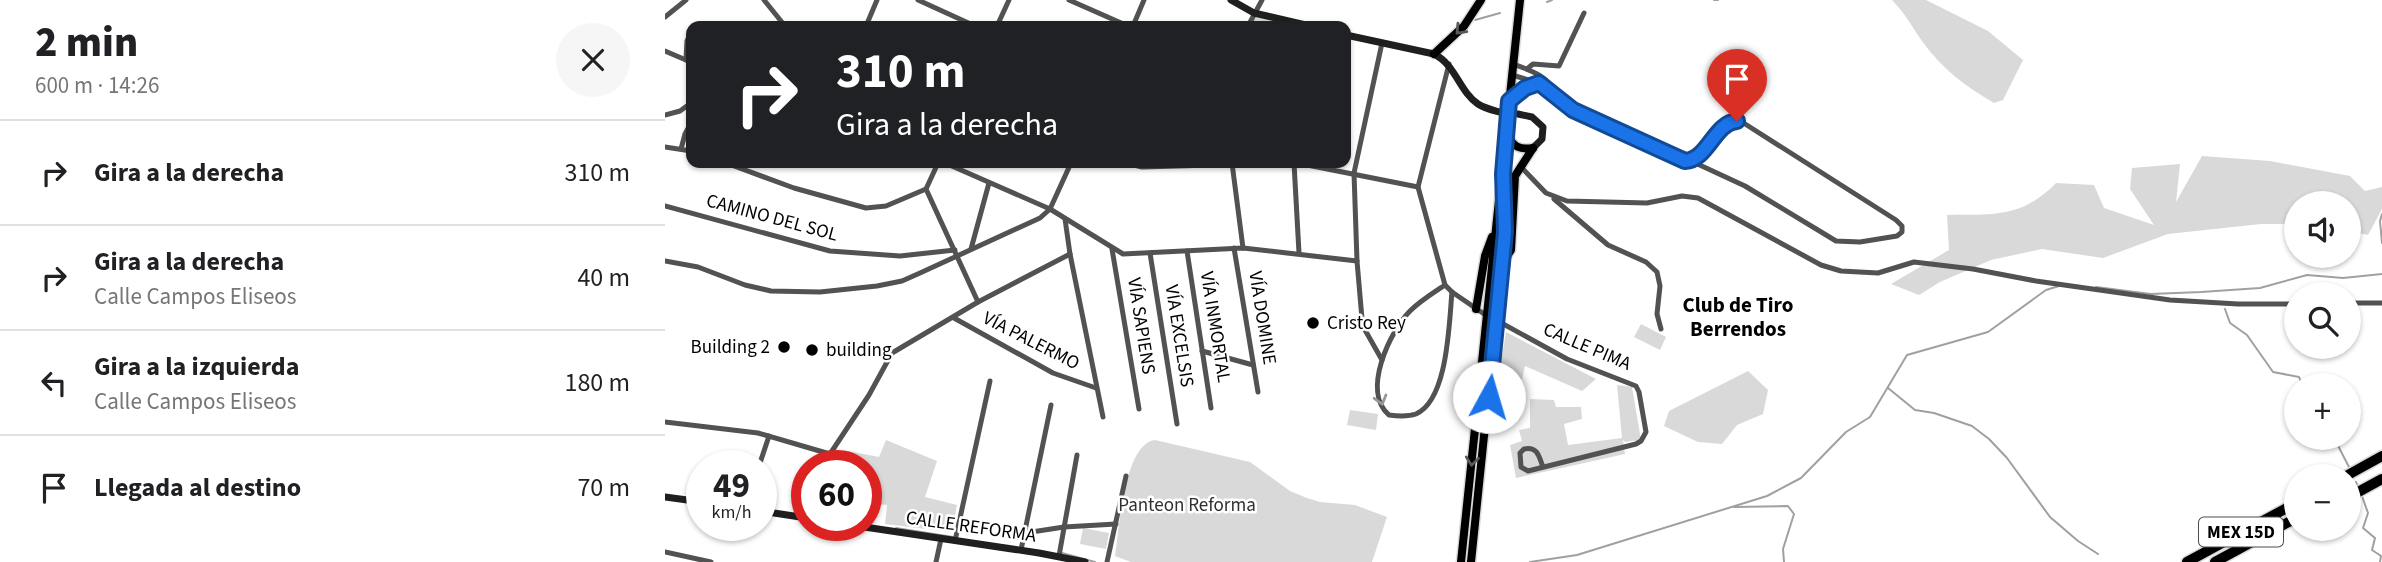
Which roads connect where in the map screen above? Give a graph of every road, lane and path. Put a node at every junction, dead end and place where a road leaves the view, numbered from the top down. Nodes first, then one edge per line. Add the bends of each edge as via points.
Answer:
1 (686, 0) edge
2 (764, 0) edge
3 (877, 0) edge
4 (918, 0) edge
5 (1009, 0) edge
6 (1069, 0) edge
7 (1144, 0) edge
8 (1231, 0) edge
9 (1481, 0) edge
10 (1520, 0) edge
11 (1260, 1) edge
12 (1254, 13) junction
13 (1584, 13) dead end
14 (665, 17) edge
15 (781, 21) edge
16 (868, 21) edge
17 (964, 21) edge
18 (999, 21) edge
19 (1118, 21) edge
20 (1133, 21) edge
21 (1250, 21) edge
22 (1288, 21) edge
23 (1351, 36) edge
24 (1382, 43) junction
25 (665, 51) edge
26 (1434, 54) junction
27 (686, 60) edge
28 (1449, 64) junction
29 (1513, 64) junction
30 (1527, 69) junction
31 (1512, 75) junction
32 (1545, 84) junction
33 (1509, 101) junction
34 (686, 107) edge
35 (1499, 112) dead end
36 (1518, 114) dead end
37 (665, 115) edge
38 (1507, 133) junction
39 (686, 135) edge
40 (682, 146) junction
41 (686, 146) edge
42 (665, 147) edge
43 (686, 148) edge
44 (1533, 148) junction
45 (1691, 161) junction
46 (1520, 166) junction
47 (740, 168) edge
48 (935, 168) edge
49 (956, 168) edge
50 (1069, 168) edge
51 (1233, 168) edge
52 (1296, 168) edge
53 (1325, 168) edge
54 (1354, 173) junction
55 (1503, 174) junction
56 (989, 183) junction
57 (1418, 187) junction
58 (926, 189) junction
59 (1553, 198) junction
60 (665, 206) edge
61 (1050, 209) junction
62 (1065, 219) junction
63 (1494, 231) junction
64 (1505, 232) junction
65 (1234, 248) junction
66 (1243, 248) junction
67 (971, 249) junction
68 (1112, 249) junction
69 (1187, 251) junction
70 (956, 252) junction
71 (1150, 253) junction
72 (1299, 253) junction
73 (1070, 254) junction
74 (665, 261) edge
75 (1357, 261) junction
76 (1502, 264) junction
77 (1445, 285) junction
78 (1452, 292) junction
79 (978, 302) junction
80 (2361, 303) edge
81 (2382, 303) edge
82 (2284, 304) edge
83 (1476, 309) junction
84 (1487, 316) junction
85 (954, 318) junction
86 (1497, 321) junction
87 (1661, 329) dead end
88 (1202, 351) junction
89 (1382, 360) junction
90 (1253, 365) junction
91 (990, 381) dead end
92 (1096, 388) junction
93 (1258, 392) dead end
94 (1051, 405) dead end
95 (1211, 408) dead end
96 (1139, 409) dead end
97 (1103, 416) dead end
98 (665, 422) edge
99 (1177, 424) dead end
100 (769, 436) junction
101 (764, 450) edge
102 (816, 450) edge
103 (833, 450) edge
104 (1077, 455) dead end
105 (2382, 456) edge
106 (2382, 463) edge
107 (1543, 467) junction
108 (2361, 468) edge
109 (2382, 472) edge
110 (2361, 474) edge
111 (1126, 476) dead end
112 (2382, 479) edge
113 (2361, 483) edge
114 (2361, 490) edge
115 (665, 497) edge
116 (686, 500) edge
117 (2284, 509) edge
118 (2284, 515) edge
119 (1116, 524) junction
120 (2284, 525) edge
121 (1064, 527) junction
122 (882, 530) edge
123 (2284, 532) edge
124 (1025, 533) junction
125 (941, 539) junction
126 (955, 541) junction
127 (1021, 550) junction
128 (665, 552) edge
129 (1039, 553) junction
130 (1059, 556) junction
131 (711, 562) edge
132 (936, 562) edge
133 (1037, 562) edge
134 (1086, 562) edge
135 (1107, 562) edge
136 (1461, 562) edge
137 (1471, 562) edge
138 (2187, 562) edge
139 (2198, 562) edge
140 (2215, 562) edge
141 (2228, 562) edge

1 - 14 street
2 - 15 street
3 - 16 street
4 - 17 street
5 - 18 street
6 - 19 street
7 - 20 street
8 - 12 street
9 -> 26 main road via 1464,26
10 - 29 main road
11 - 12 street
12 - 21 street
12 - 22 street
13 - 30 street via 1559,65 1536,64
23 - 24 street
24 - 26 street
24 - 54 street
25 - 27 street
26 - 28 street
28 - 35 street via 1476,103
28 - 57 street
29 - 30 street
29 - 31 main road
30 - 32 street via 1541,75
31 - 32 street
31 - 33 main road
32 - 33 main road via 1525,88
32 - 45 street via 1573,110 1679,160
33 - 38 main road
34 - 37 street
36 - 44 street via 1532,117 1543,127 1542,139
38 - 44 main road via 1515,146
38 - 55 main road
39 - 40 street
40 - 41 street
40 - 42 street
40 - 43 street
44 - 46 main road
45 - 45 street via 1745,186 1836,241 1860,242 1902,232 1896,220 1742,122 1727,123
46 - 59 street
46 - 76 main road via 1514,181 1511,250
47 - 58 street via 866,208 886,206
48 - 58 street
49 - 56 street
50 - 61 street
51 - 66 street
52 - 72 street
53 - 54 street
54 - 57 street
54 - 75 street
55 - 63 main road
55 - 64 main road
56 - 61 street
56 - 67 street
57 - 77 street
58 - 70 street
59 - 82 street via 1647,203 1691,196 1821,265 1841,271 1878,273 1914,262 2171,300
59 - 87 street via 1608,245 1653,266 1660,286 1657,314
60 - 70 street, CAMINO DEL SOL via 838,253 900,256
61 - 62 street
61 - 67 street via 1040,218
62 - 68 street
62 - 73 street
63 - 64 main road
63 - 83 main road
63 - 84 main road
64 - 76 main road
65 - 66 street
65 - 69 street
65 - 90 street, VÍA DOMINE
66 - 72 street
67 - 70 street
68 - 71 street via 1126,254
68 - 96 street, VÍA SAPIENS
69 - 71 street
69 - 88 street, VÍA INMORTAL
70 - 74 street via 892,284 820,292 760,289 698,267
70 - 79 street
71 - 99 street, VÍA EXCELSIS
72 - 75 street
73 - 79 street
73 - 92 street
75 - 89 street via 1363,325
76 - 86 main road
77 - 78 street
77 - 89 street via 1409,312
78 - 83 street
89 -> 78 street via 1377,378 1384,412 1417,414 1432,397 1442,372
79 - 85 street
80 - 81 street
83 - 84 street
84 - 86 street
84 -> 136 main road
85 - 92 street, VÍA PALERMO via 1053,373
85 - 103 street via 892,353
86 - 107 street, CALLE PIMA via 1567,359 1631,383 1639,392 1646,426 1641,441
86 - 137 main road
88 - 90 street
88 - 95 street, VÍA INMORTAL
90 - 93 street, VÍA DOMINE
91 - 126 street
92 - 97 street
94 - 124 street
98 - 100 street
100 - 101 street
100 - 102 street
104 - 121 street
105 - 108 highway
106 - 110 highway
107 - 107 street via 1524,470 1520,453 1533,448
109 - 113 highway
111 - 119 street
112 - 114 highway
115 - 116 street
117 - 138 highway, MEX 15D
118 - 139 highway, MEX 15D
119 - 121 street
119 - 135 street
120 - 140 highway, MEX 15D
121 - 124 street
121 - 130 street
122 - 125 street, CALLE REFORMA
123 - 141 highway, MEX 15D
124 - 127 street
125 - 126 street, CALLE REFORMA
125 - 132 street
126 - 127 street, CALLE REFORMA
127 - 129 street, CALLE REFORMA
128 - 131 street
129 - 130 street, CALLE REFORMA
129 - 133 street
130 - 134 street, CALLE REFORMA

